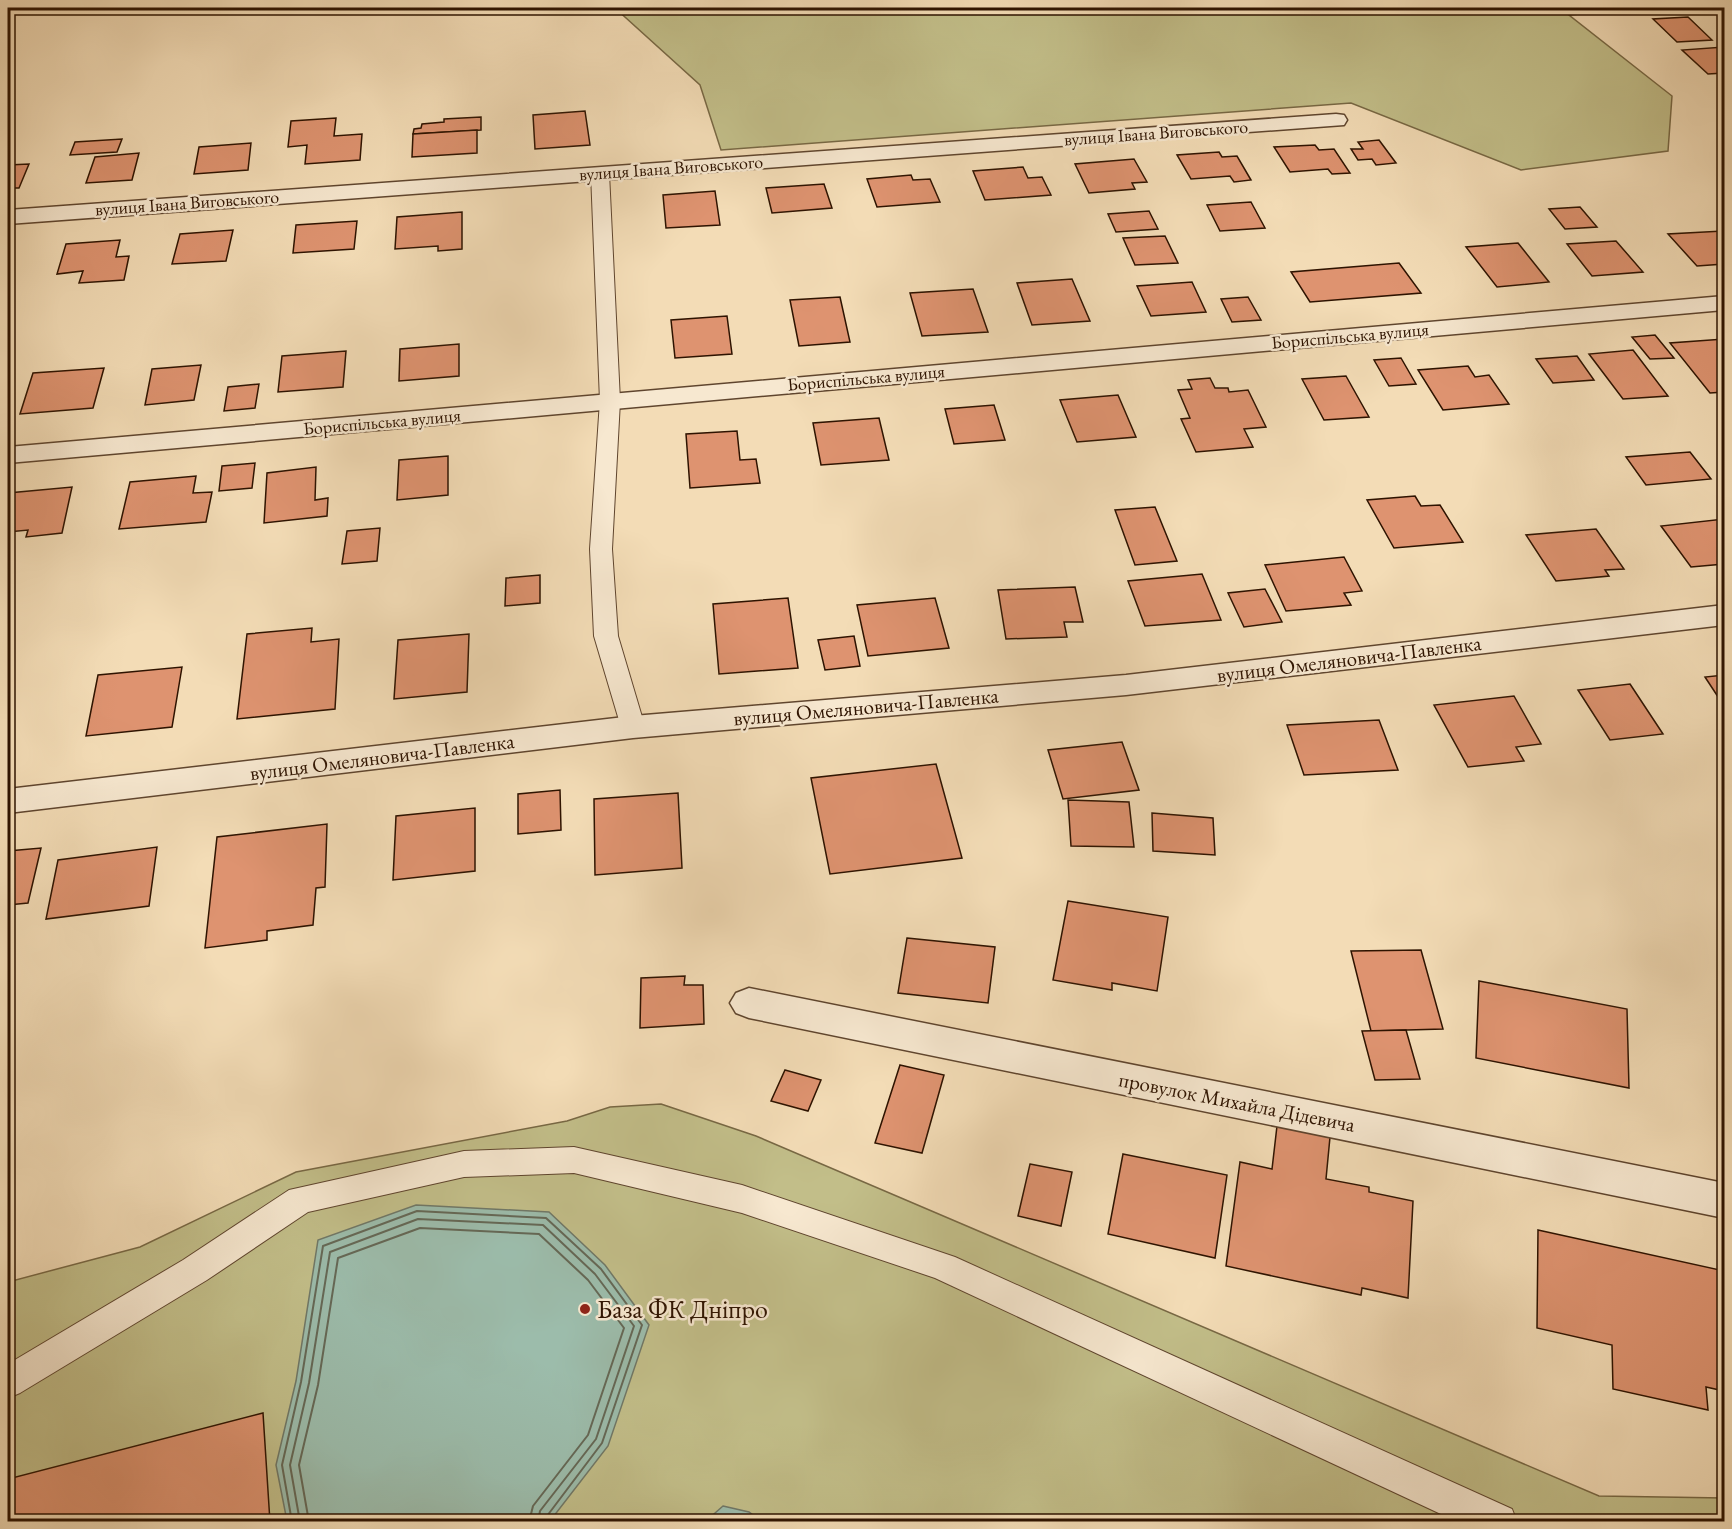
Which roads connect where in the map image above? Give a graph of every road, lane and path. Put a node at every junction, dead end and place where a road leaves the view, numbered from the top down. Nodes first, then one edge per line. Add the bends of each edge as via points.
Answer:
1 (1335, 120) dead end
2 (600, 173) junction
3 (8, 217) edge
4 (1725, 303) edge
5 (610, 401) junction
6 (8, 455) edge
7 (1725, 615) edge
8 (633, 727) junction
9 (8, 801) edge
10 (749, 1004) dead end
11 (1725, 1201) edge
12 (8, 1382) edge
13 (1499, 1521) edge

1 - 2 street, вулиця Івана Виговського
2 - 3 street, вулиця Івана Виговського
2 - 5 lane
4 - 5 street, Бориспільська вулиця
5 - 6 street, Бориспільська вулиця
5 - 8 lane via 601,549 606,636
7 - 8 street, вулиця Омеляновича-Павленка via 1126,685
8 - 9 street, вулиця Омеляновича-Павленка
10 - 11 street, провулок Михайла Дідевича
12 - 13 lane via 195,1270 300,1200 464,1164 574,1161 742,1199 944,1268

